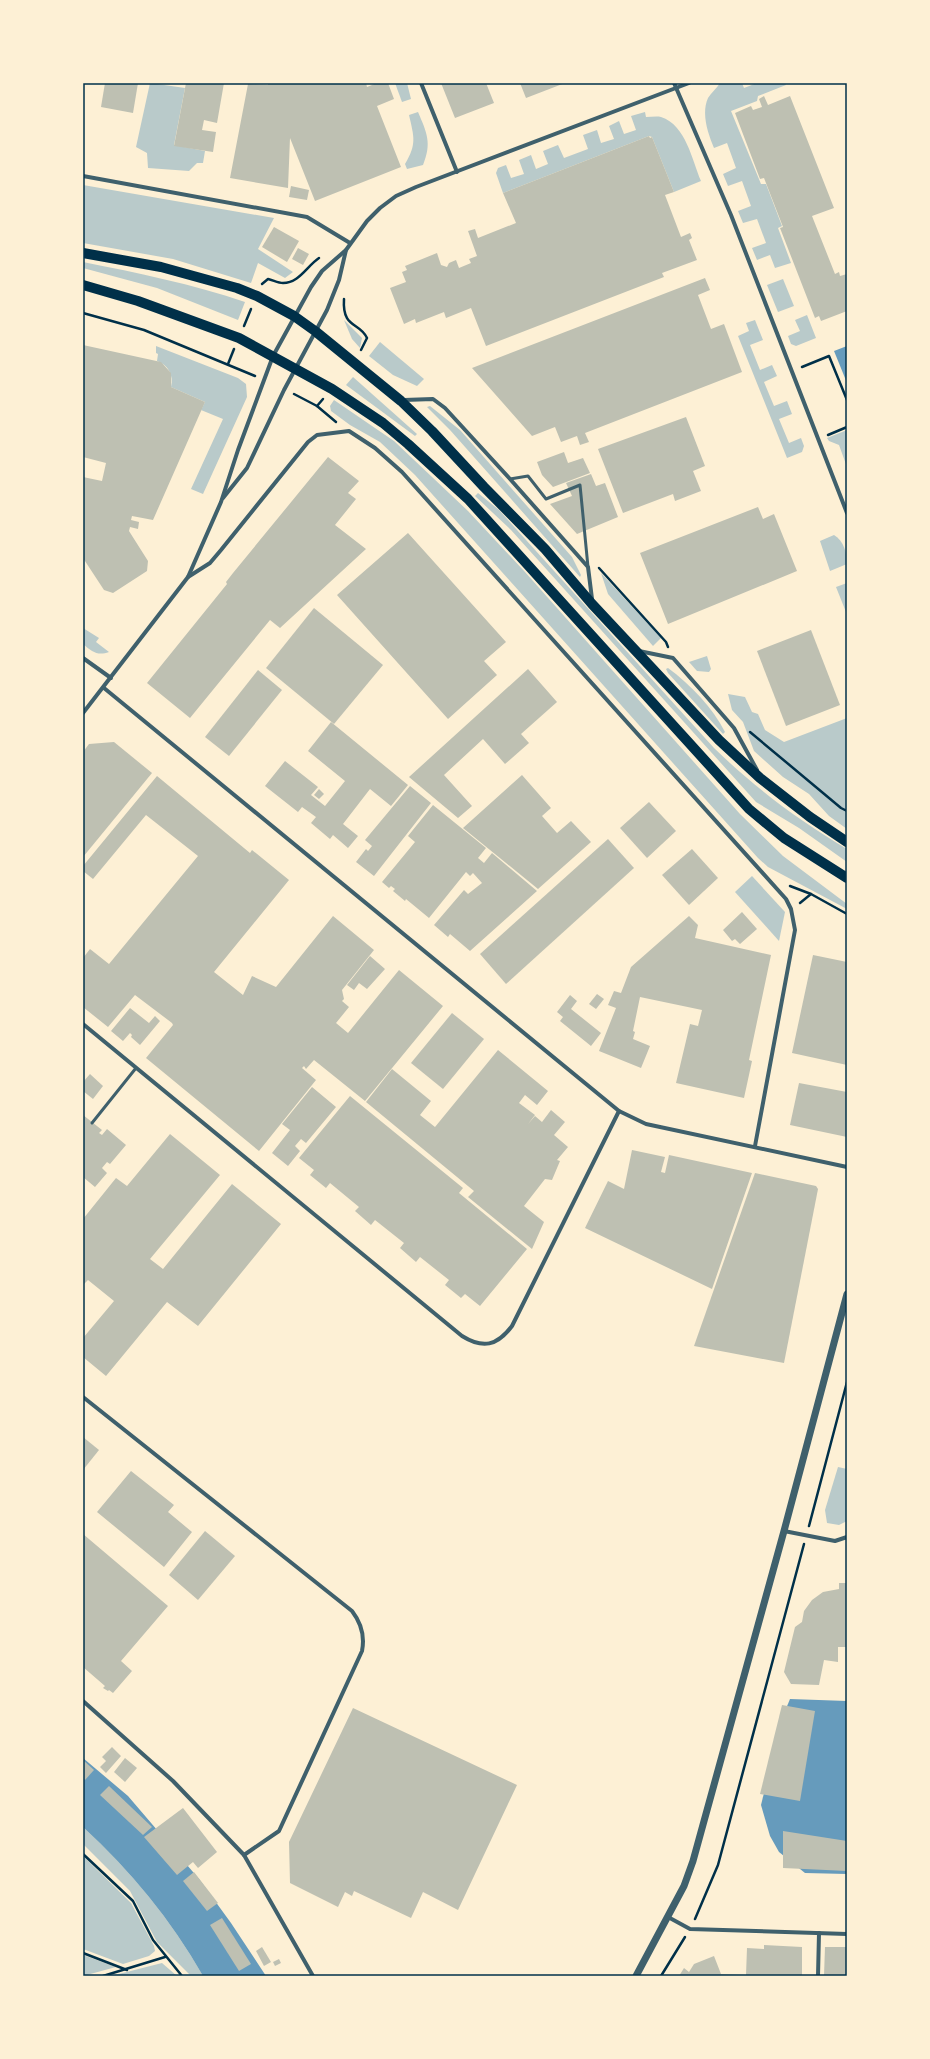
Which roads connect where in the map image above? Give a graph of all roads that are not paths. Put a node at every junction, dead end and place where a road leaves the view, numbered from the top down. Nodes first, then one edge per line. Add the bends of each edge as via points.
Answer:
1 (421, 83) edge
2 (674, 83) edge
3 (689, 83) edge
4 (676, 88) junction
5 (457, 172) junction
6 (83, 176) edge
7 (350, 243) junction
8 (346, 250) junction
9 (83, 253) edge
10 (83, 285) edge
11 (294, 316) junction
12 (315, 331) junction
13 (273, 356) junction
14 (295, 368) junction
15 (401, 400) junction
16 (510, 479) junction
17 (221, 502) junction
18 (847, 513) edge
19 (588, 567) junction
20 (188, 577) junction
21 (592, 604) junction
22 (635, 650) junction
23 (83, 658) edge
24 (111, 678) junction
25 (104, 688) junction
26 (83, 713) edge
27 (760, 778) junction
28 (847, 842) edge
29 (847, 878) edge
30 (83, 1024) edge
31 (136, 1068) junction
32 (619, 1111) junction
33 (92, 1123) dead end
34 (755, 1146) junction
35 (847, 1167) edge
36 (847, 1294) edge
37 (83, 1397) edge
38 (784, 1531) junction
39 (847, 1537) edge
40 (83, 1701) edge
41 (244, 1855) junction
42 (668, 1917) junction
43 (819, 1933) junction
44 (847, 1934) edge
45 (314, 1976) edge
46 (636, 1976) edge
47 (818, 1976) edge

1 - 5 street
2 - 4 street
3 - 4 street
4 - 5 street
4 - 18 street via 731,215
5 - 7 street via 396,196 367,221
6 - 7 street via 307,217
7 - 8 street
8 - 11 street via 322,271
8 - 12 street via 339,280
9 - 11 main road via 161,267 237,288
10 - 13 main road via 138,301 239,338
11 - 12 main road
11 - 13 street
12 - 14 street
12 - 15 main road
13 - 14 main road
13 - 17 street
14 - 17 street via 247,468
14 - 29 main road via 384,423 468,499 748,809 784,838
15 - 16 street via 433,399 445,408
15 - 21 main road via 545,549
16 - 19 street
16 - 19 lane via 528,476 546,499 580,485
17 - 20 street
19 - 21 street
20 - 24 street
20 - 34 street via 210,563 308,442 317,435 349,431 375,448 402,472 774,884 792,909 794,941
21 - 22 main road
22 - 27 main road via 719,740
22 - 27 street via 673,658 734,728
23 - 24 street
24 - 25 street
25 - 26 street
25 - 32 street
27 - 28 main road
30 - 31 street
31 - 32 street via 462,1336 475,1344 502,1339 512,1326
31 - 33 lane
32 - 34 street via 646,1124
34 - 35 street
36 - 38 street
37 - 41 street via 352,1611 364,1636 362,1651 279,1831
38 - 39 street via 834,1541
38 - 42 street via 701,1837 684,1886
40 - 41 street via 173,1781
41 - 45 street
42 - 43 street via 690,1929
42 - 46 street
43 - 44 street
43 - 47 street

